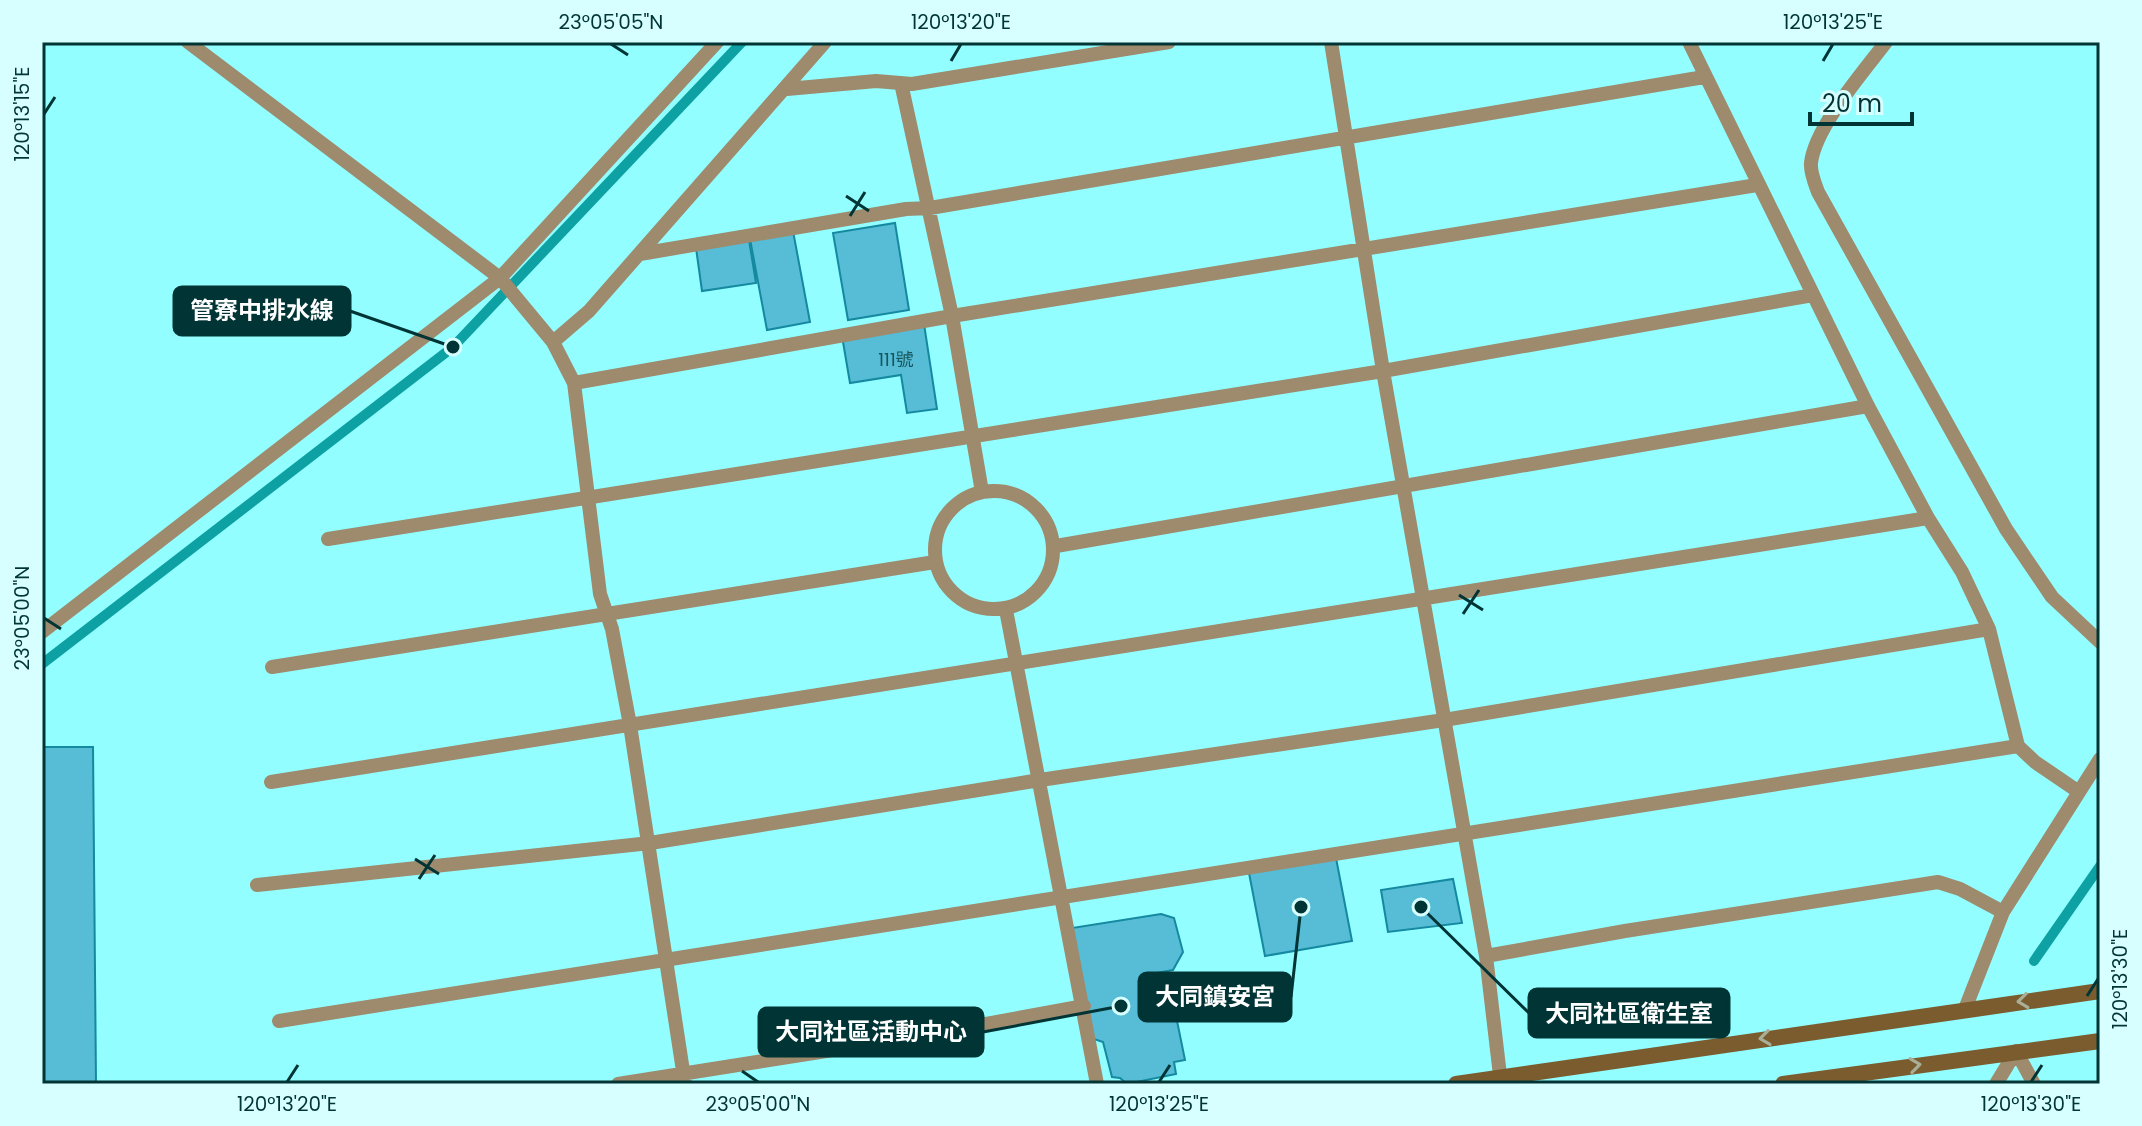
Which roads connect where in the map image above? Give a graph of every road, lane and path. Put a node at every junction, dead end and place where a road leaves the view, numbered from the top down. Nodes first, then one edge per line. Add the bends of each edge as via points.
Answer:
1 (188, 42) edge
2 (717, 42) edge
3 (825, 42) edge
4 (1169, 42) edge
5 (1331, 42) edge
6 (1689, 42) edge
7 (1886, 42) edge
8 (1704, 77) junction
9 (901, 83) junction
10 (787, 89) junction
11 (1345, 140) junction
12 (1757, 185) junction
13 (930, 208) junction
14 (1363, 250) junction
15 (640, 254) junction
16 (500, 278) junction
17 (1813, 295) junction
18 (952, 316) junction
19 (553, 342) junction
20 (1383, 371) junction
21 (574, 383) junction
22 (1868, 406) junction
23 (970, 435) junction
24 (1405, 485) junction
25 (982, 492) junction
26 (589, 498) junction
27 (1928, 518) junction
28 (328, 539) dead end
29 (1056, 546) junction
30 (935, 562) junction
31 (1424, 599) junction
32 (1006, 610) junction
33 (607, 614) junction
34 (1989, 629) junction
35 (42, 632) edge
36 (2100, 642) edge
37 (1017, 662) junction
38 (272, 667) dead end
39 (1444, 720) junction
40 (630, 725) junction
41 (2018, 746) junction
42 (2100, 759) edge
43 (1040, 780) junction
44 (271, 782) dead end
45 (2079, 792) junction
46 (1465, 832) junction
47 (650, 843) junction
48 (257, 885) dead end
49 (1062, 895) junction
50 (2003, 912) junction
51 (1486, 956) junction
52 (668, 959) junction
53 (2100, 991) edge
54 (1084, 1006) junction
55 (1965, 1009) junction
56 (279, 1021) dead end
57 (2100, 1041) edge
58 (2016, 1051) junction
59 (684, 1078) edge
60 (1500, 1080) edge
61 (618, 1084) edge
62 (1097, 1084) edge
63 (1456, 1084) edge
64 (1783, 1084) edge
65 (1996, 1084) edge
66 (2034, 1084) edge

1 - 16 lane
2 - 16 lane
3 - 10 lane
4 - 9 lane
5 - 11 lane
6 - 8 lane
7 - 36 lane via 1817,141 1810,165 1818,192 2006,529 2052,597
8 - 11 lane
8 - 12 lane
9 - 10 lane
9 - 13 lane
10 - 15 lane
11 - 13 lane
11 - 14 lane
12 - 14 lane
12 - 17 lane
13 - 15 lane
13 - 18 lane
14 - 18 lane
14 - 20 lane
15 - 19 lane
16 - 19 lane
16 - 35 lane
17 - 20 lane
17 - 22 lane
18 - 21 lane
18 - 23 lane
19 - 21 lane
20 - 23 lane
20 - 24 lane
21 - 26 lane
22 - 24 lane
22 - 27 lane
23 - 25 lane
23 - 26 lane
24 - 29 lane
24 - 31 lane
25 - 29 lane via 1001,490 1031,503 1048,522
25 - 30 lane via 949,510 935,533
26 - 28 lane
26 - 33 lane
27 - 31 lane
27 - 34 lane
29 - 32 lane via 1037,593
30 - 32 lane via 948,588 974,607
30 - 33 lane
31 - 37 lane
31 - 39 lane
32 - 37 lane
33 - 38 lane
33 - 40 lane
34 - 39 lane
34 - 41 lane
37 - 40 lane
37 - 43 lane
39 - 43 lane
39 - 46 lane
40 - 44 lane
40 - 47 lane
41 - 45 lane
41 - 46 lane
42 - 45 lane
43 - 47 lane
43 - 49 lane
45 - 50 lane
46 - 49 lane
46 - 51 lane
47 - 48 lane
47 - 52 lane
49 - 52 lane
49 - 54 lane
50 - 51 lane via 1938,882
50 - 55 lane
51 - 60 lane
52 - 56 lane
52 - 59 lane
53 -> 55 main road
54 - 59 lane
54 - 62 lane
55 -> 60 main road
57 - 58 main road
64 -> 58 main road
58 - 65 lane
58 - 66 lane
59 - 61 lane
60 - 63 main road

